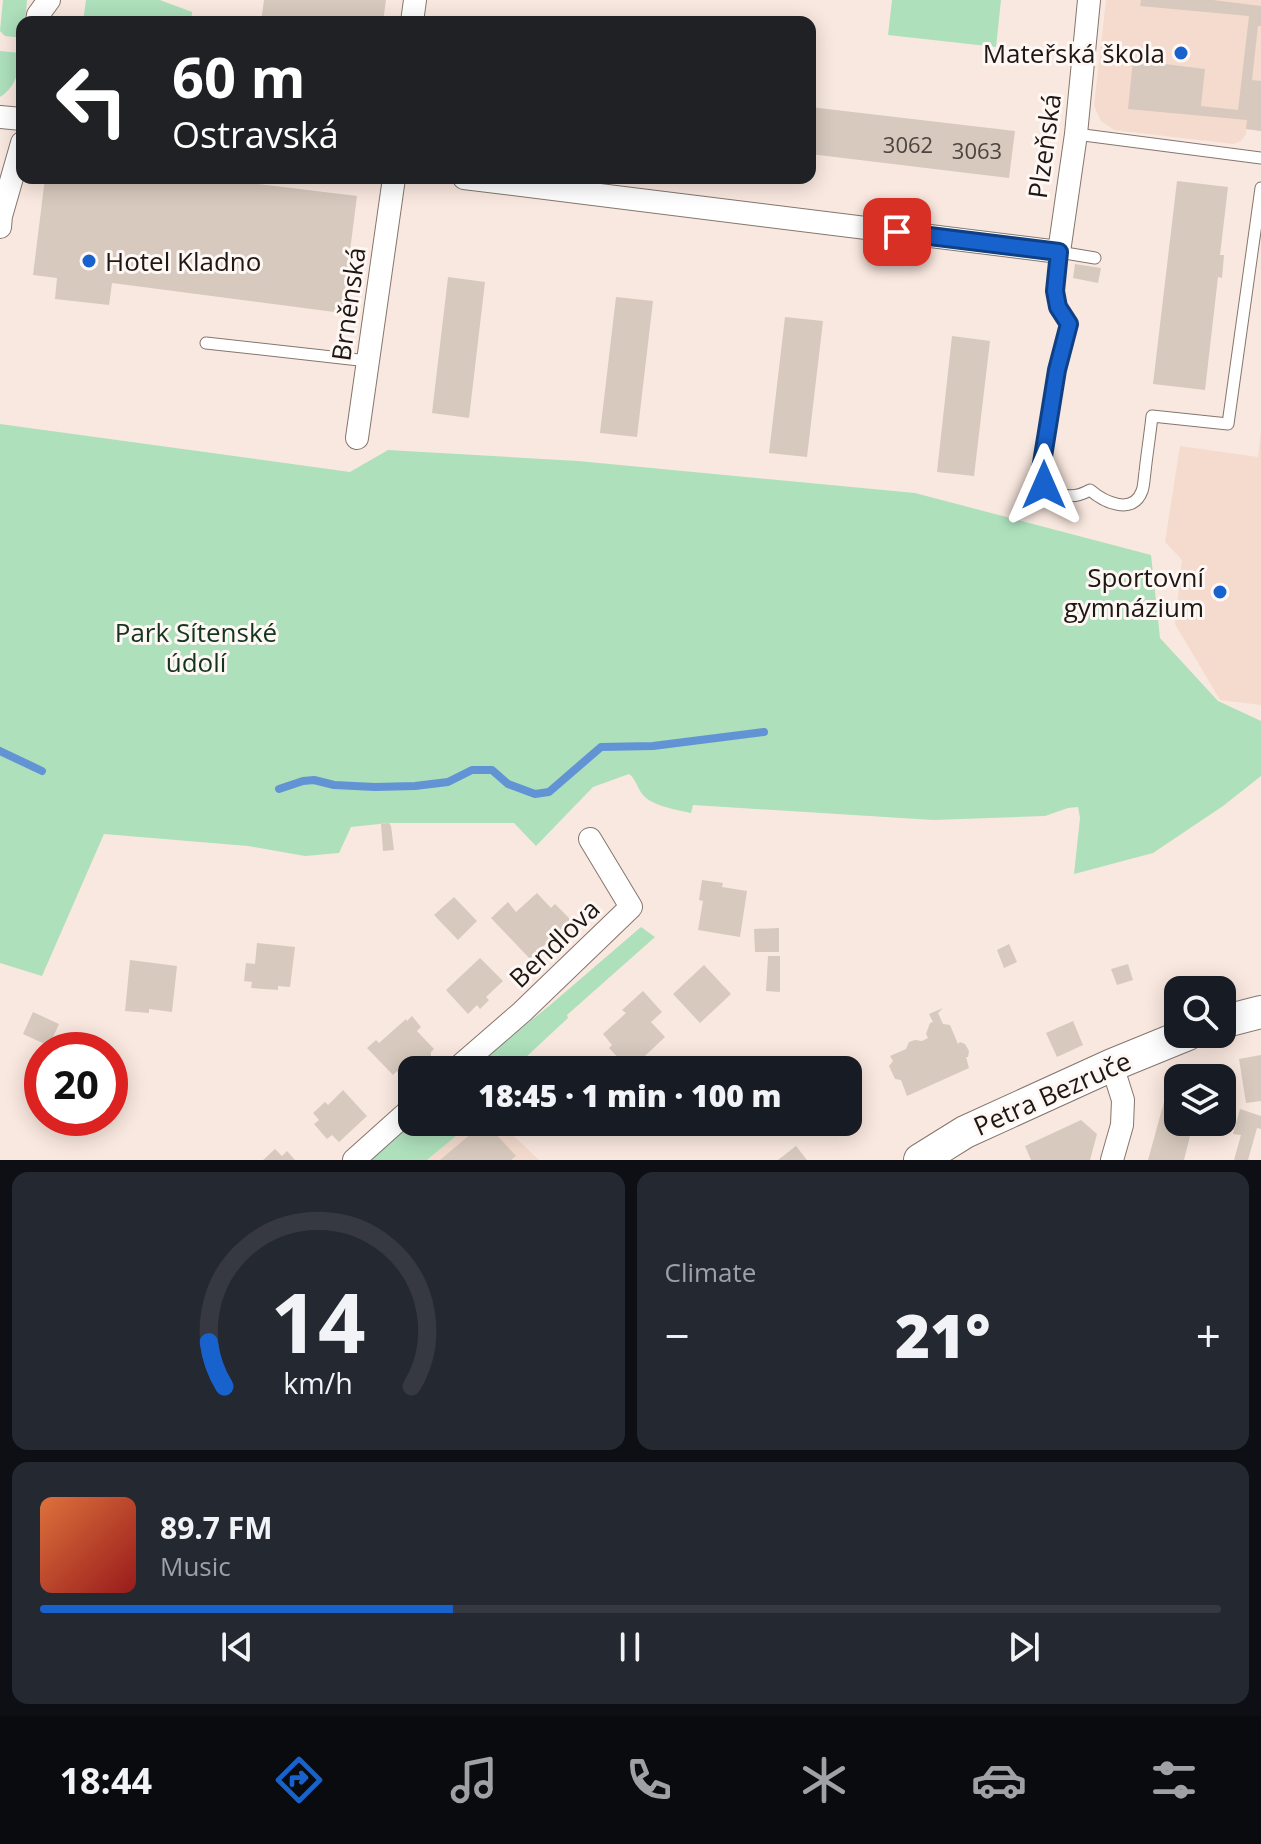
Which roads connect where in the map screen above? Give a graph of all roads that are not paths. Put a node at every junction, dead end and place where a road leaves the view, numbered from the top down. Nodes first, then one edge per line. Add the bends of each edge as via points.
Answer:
1 (1089, 0) edge
2 (1076, 134) junction
3 (1261, 158) edge
4 (16, 164) edge
5 (393, 184) edge
6 (512, 184) edge
7 (1261, 188) edge
8 (0, 227) edge
9 (1059, 252) junction
10 (1095, 258) dead end
11 (206, 343) dead end
12 (368, 361) junction
13 (357, 438) dead end
14 (590, 839) dead end
15 (1261, 1012) edge
16 (1236, 1018) edge
17 (1164, 1044) edge
18 (471, 1056) edge
19 (1112, 1065) junction
20 (398, 1121) edge
21 (354, 1160) edge
22 (920, 1160) edge
23 (1112, 1160) edge

1 - 2 street, Plzeňská
2 - 3 lane
2 - 9 street, Plzeňská
4 - 8 street
5 - 12 street, Brněnská
6 - 9 street
7 - 9 lane via 1228,424 1152,416 1142,492 1132,503 1110,504 1090,490 1063,496 1044,485 1041,469 1069,324 1055,291
9 - 10 lane
11 - 12 lane
12 - 13 street, Brněnská
14 - 18 street, Bendlova via 631,907
15 - 16 street
17 - 19 street, Petra Bezruče
19 - 22 street, Petra Bezruče via 965,1132
19 - 23 street via 1123,1100
20 - 21 street

